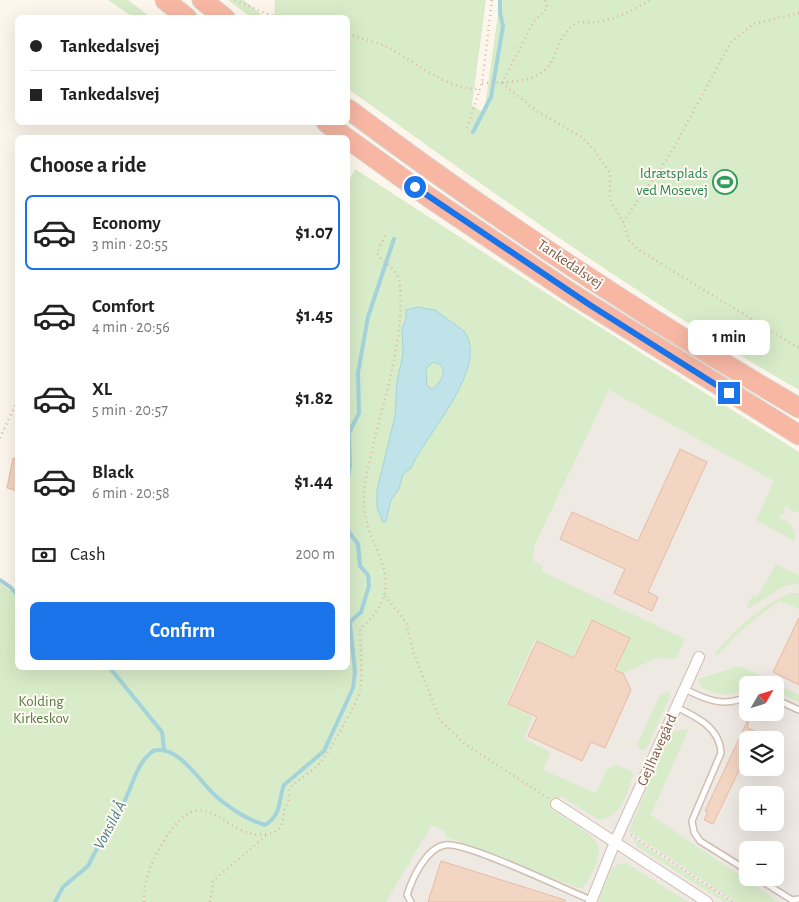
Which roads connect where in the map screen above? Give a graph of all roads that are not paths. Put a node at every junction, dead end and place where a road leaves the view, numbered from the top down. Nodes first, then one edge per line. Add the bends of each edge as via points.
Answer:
1 (165, 0) edge
2 (202, 0) edge
3 (183, 15) edge
4 (222, 15) edge
5 (350, 111) edge
6 (330, 125) edge
7 (343, 135) edge
8 (350, 140) edge
9 (799, 408) edge
10 (799, 435) edge
11 (699, 657) dead end
12 (684, 689) junction
13 (739, 700) edge
14 (784, 703) edge
15 (676, 707) junction
16 (799, 710) edge
17 (556, 804) road end
18 (615, 842) junction
19 (739, 865) edge
20 (770, 886) edge
21 (799, 899) edge
22 (591, 901) edge
23 (411, 902) edge
24 (707, 902) edge

1 - 3 highway
2 - 4 highway
5 - 9 highway, Tankedalsvej via 410,156 603,287
6 - 7 highway, Tankedalsvej
8 - 10 highway, Tankedalsvej via 582,300
11 - 12 street, Gejlhavegård
12 - 13 lane via 706,700 730,704
12 - 15 street, Gejlhavegård
14 - 16 lane
15 - 18 street, Gejlhavegård
15 - 19 lane via 696,716 716,733 721,742 721,753 692,820 694,832 700,841
17 - 18 street
18 - 22 street, Gejlhavegård
18 - 24 street
20 - 21 lane via 792,900
22 - 23 lane via 474,850 446,844 439,846 422,862 407,895

